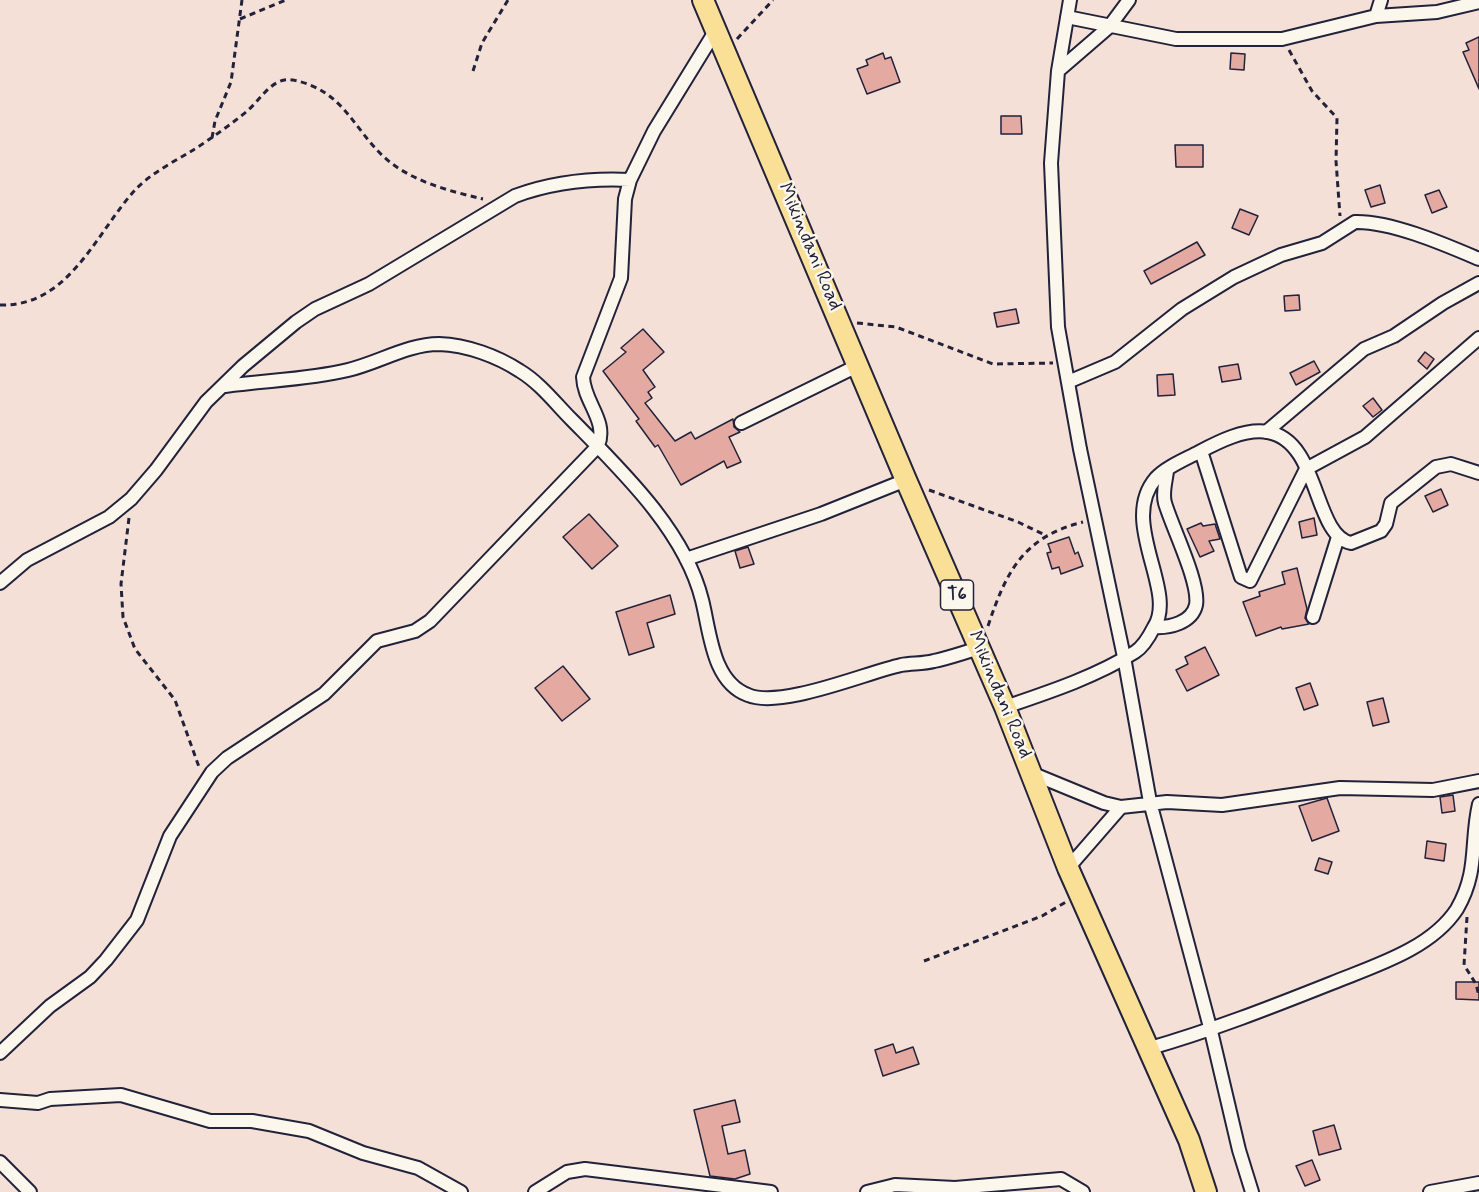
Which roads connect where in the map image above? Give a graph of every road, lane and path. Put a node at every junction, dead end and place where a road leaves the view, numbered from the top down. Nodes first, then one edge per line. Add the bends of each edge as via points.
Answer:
1 (242, 0) edge
2 (286, 0) edge
3 (508, 0) edge
4 (703, 0) edge
5 (773, 0) edge
6 (1070, 0) edge
7 (1129, 0) edge
8 (1381, 0) edge
9 (1479, 2) edge
10 (1376, 16) junction
11 (1067, 17) junction
12 (240, 19) junction
13 (1109, 27) junction
14 (716, 30) junction
15 (1282, 39) junction
16 (725, 52) junction
17 (1058, 70) junction
18 (474, 71) dead end
19 (212, 138) junction
20 (630, 180) junction
21 (502, 203) junction
22 (1341, 230) junction
23 (1479, 259) edge
24 (1479, 283) edge
25 (0, 305) edge
26 (840, 321) junction
27 (1479, 338) edge
28 (1065, 363) junction
29 (859, 365) junction
30 (1068, 382) junction
31 (225, 386) junction
32 (741, 423) dead end
33 (1266, 432) junction
34 (598, 446) junction
35 (1201, 451) junction
36 (1306, 469) junction
37 (1167, 471) junction
38 (1479, 473) edge
39 (906, 480) junction
40 (131, 499) junction
41 (1096, 519) junction
42 (1047, 536) junction
43 (1338, 537) junction
44 (686, 559) junction
45 (0, 583) edge
46 (1313, 617) dead end
47 (1154, 627) junction
48 (980, 648) junction
49 (1124, 657) junction
50 (1005, 707) junction
51 (1031, 773) junction
52 (1479, 781) edge
53 (203, 783) junction
54 (1150, 802) junction
55 (1479, 804) edge
56 (1121, 807) junction
57 (1068, 868) junction
58 (1079, 893) junction
59 (1464, 897) junction
60 (924, 961) dead end
61 (1479, 996) edge
62 (1211, 1031) junction
63 (1147, 1049) junction
64 (0, 1053) edge
65 (0, 1100) edge
66 (0, 1162) edge
67 (1479, 1183) edge
68 (30, 1192) edge
69 (461, 1192) edge
70 (535, 1192) edge
71 (771, 1192) edge
72 (867, 1192) edge
73 (1083, 1192) edge
74 (1206, 1192) edge
75 (1252, 1192) edge
76 (1431, 1192) edge

1 - 12 path
2 - 12 path
3 - 18 path via 482,43
4 - 14 highway, Mikindani Road / T6
5 - 16 path
6 - 11 street
7 - 13 street
8 - 10 street
9 - 10 street via 1437,12
10 - 15 street
11 - 13 street
11 - 17 street
12 - 19 path via 231,82
13 - 15 street via 1176,39
13 - 17 street
14 - 16 highway, Mikindani Road / T6
14 - 20 street via 658,123
15 - 22 path via 1312,91 1337,118
16 - 26 highway, Mikindani Road / T6
17 - 28 street via 1051,163 1054,289
19 - 21 path via 251,108 273,84 292,79 336,100 370,142 401,170 456,193
19 - 25 path via 136,188 89,254 46,295
20 - 21 street via 557,183
20 - 34 street via 625,199 621,278 584,377 585,394 601,423
21 - 31 street via 369,284 315,309 276,338
22 - 23 street via 1355,222 1384,226
22 - 30 street via 1322,243 1281,255 1234,277 1182,309 1115,362
24 - 33 street via 1394,336 1364,349
26 - 28 path via 891,325 993,364
26 - 29 highway, Mikindani Road / T6
27 - 36 street via 1365,437
28 - 30 street
29 - 32 street
29 - 39 highway, Mikindani Road / T6
30 - 41 street
31 - 34 street via 312,378 350,370 416,347 439,344 472,349 527,376
31 - 40 street via 206,402
33 - 35 street via 1236,436
33 - 36 street via 1281,436 1294,446
34 - 44 street via 646,500
34 - 53 street via 430,621 414,631 377,641 324,694 227,758
35 - 36 street via 1241,577 1248,581
35 - 37 street
36 - 43 street
37 - 47 street via 1150,487 1145,508 1147,551 1161,601
37 - 47 street via 1165,501 1196,603 1194,611 1174,626
38 - 43 street via 1451,464 1436,468 1391,503 1381,531 1357,542
39 - 42 path
39 - 44 street via 821,514
39 - 48 highway, Mikindani Road / T6
40 - 45 street via 109,517 27,560
40 - 53 path via 121,584 123,618 135,649 176,700
41 - 42 path
41 - 49 street
42 - 48 path via 1021,557 1010,572 1000,589
43 - 46 street
44 - 48 street via 702,600 719,665 734,686 748,696 813,691 901,665 933,662
47 - 49 street via 1138,649
48 - 50 highway, Mikindani Road / T6
49 - 50 street via 1067,686
49 - 54 street
50 - 51 highway, Mikindani Road / T6
51 - 56 street
51 - 57 highway, Mikindani Road / T6
52 - 54 street via 1416,791 1340,788 1222,805
53 - 64 street via 170,836 136,920 106,960
54 - 56 street
54 - 62 street
55 - 59 street via 1476,860
56 - 57 street
57 - 58 highway, Mikindani Road / T6
58 - 60 path via 1042,916
58 - 63 highway, Mikindani Road / T6
59 - 61 path via 1464,965
59 - 62 street via 1437,931 1379,964
62 - 63 street
62 - 75 street
63 - 74 highway, Mikindani Road / T6 via 1189,1140
65 - 69 street via 38,1103 50,1098 121,1095 210,1121 252,1122 309,1131 363,1153 418,1168
66 - 68 street
67 - 76 street
70 - 71 street via 567,1172 585,1169
72 - 73 street via 895,1185 955,1188 1053,1179 1071,1183

